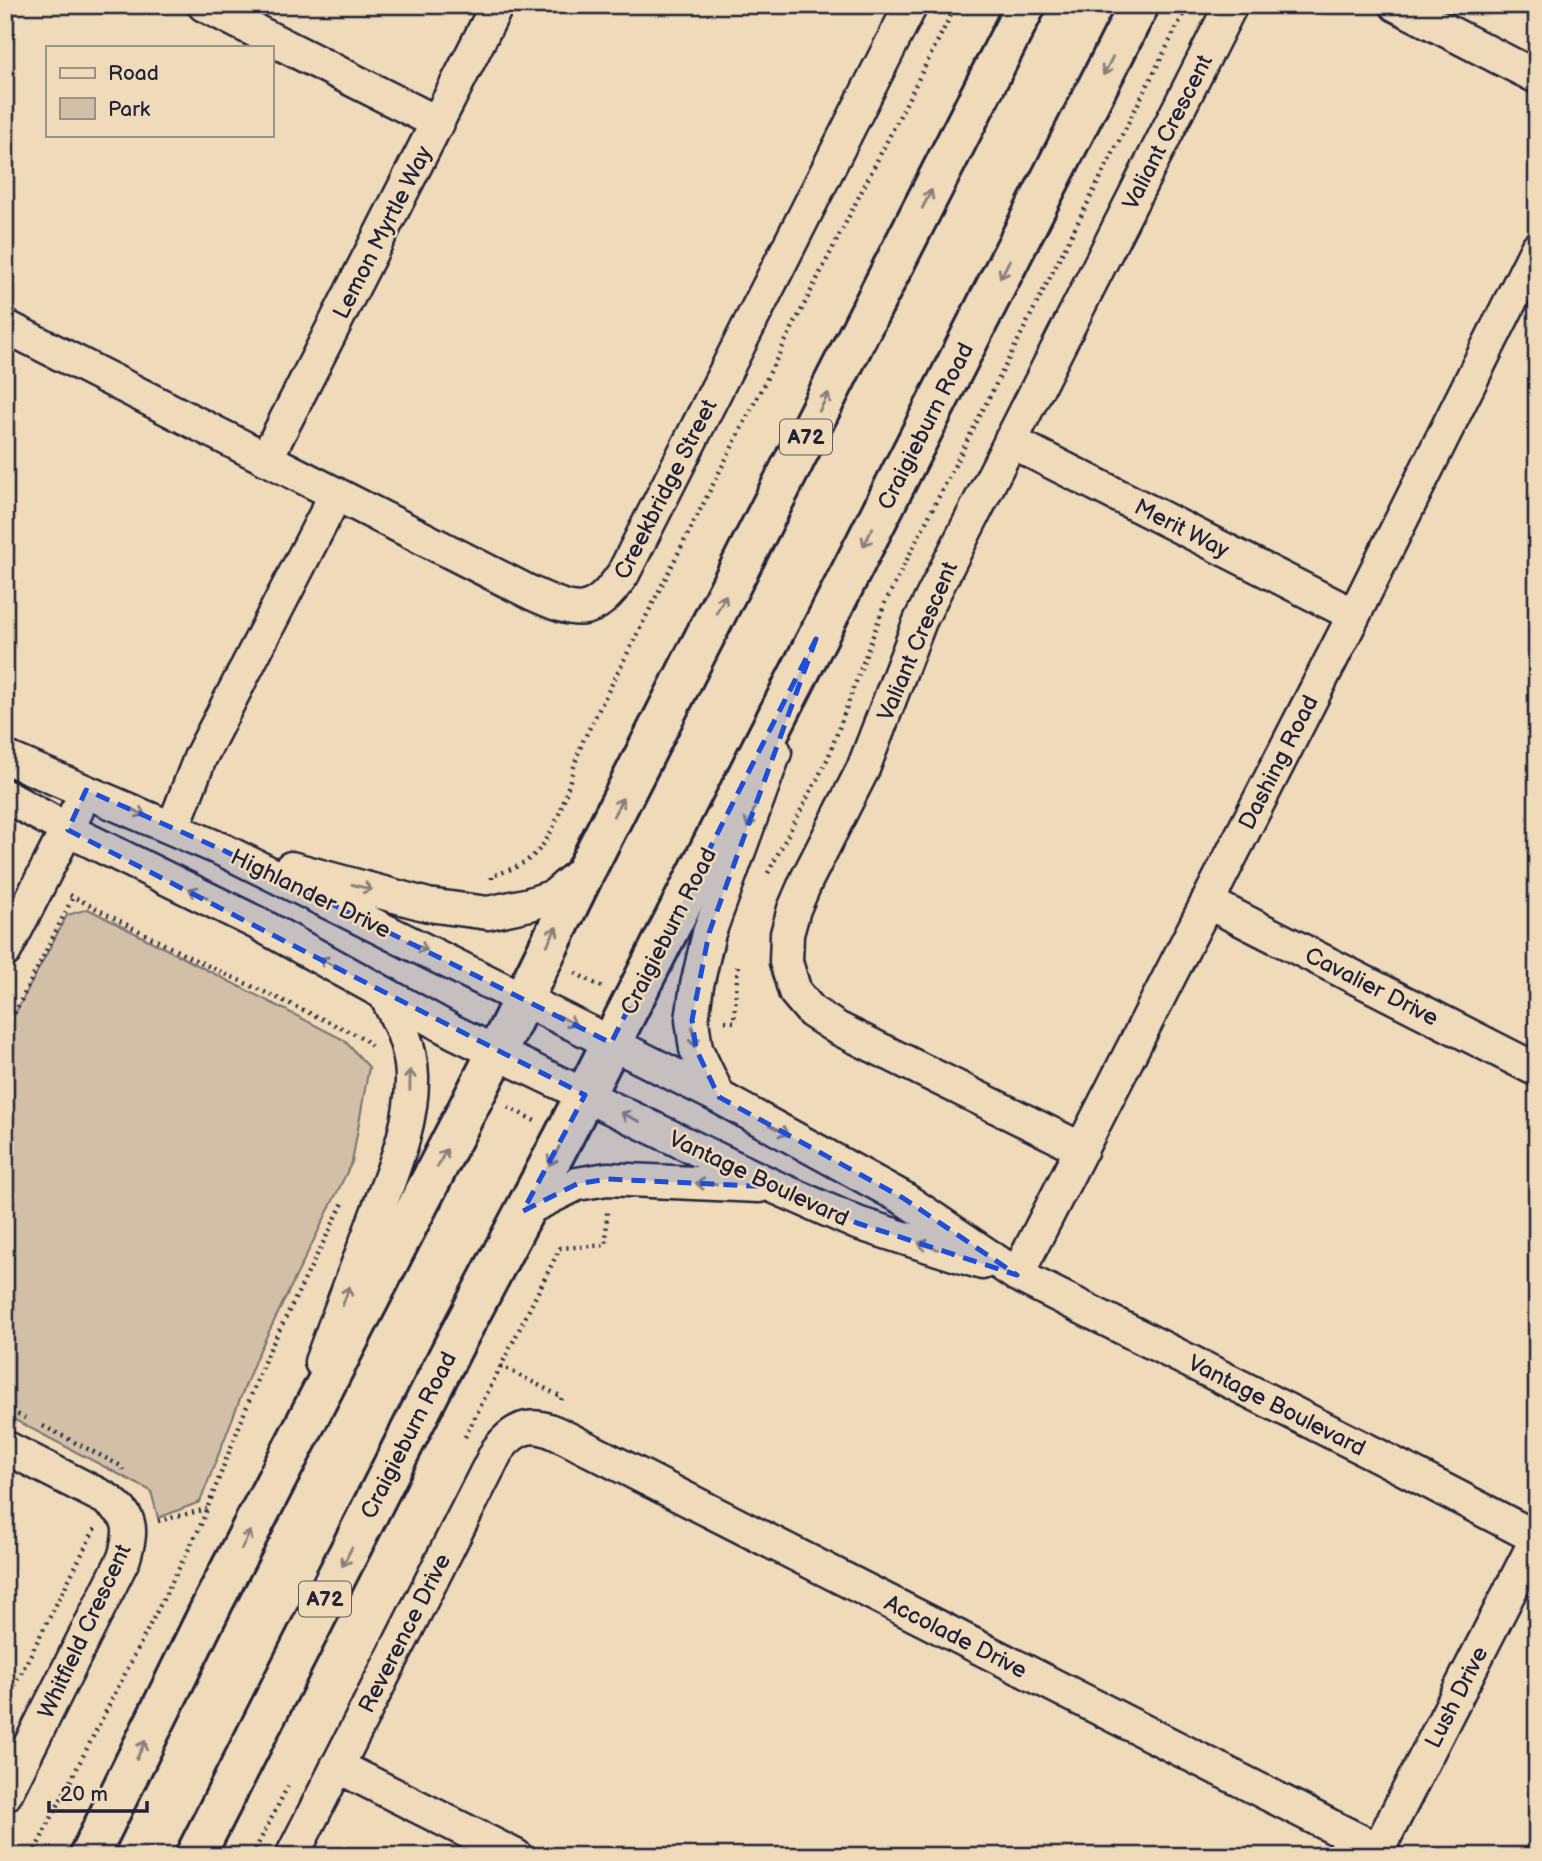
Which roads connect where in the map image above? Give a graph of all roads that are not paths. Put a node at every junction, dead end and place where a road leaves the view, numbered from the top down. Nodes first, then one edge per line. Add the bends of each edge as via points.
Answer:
1 (204, 5) edge
2 (497, 5) edge
3 (911, 5) edge
4 (1026, 5) edge
5 (1139, 5) edge
6 (1231, 5) edge
7 (1396, 5) edge
8 (1537, 77) edge
9 (438, 123) junction
10 (1537, 248) edge
11 (1525, 298) edge
12 (5, 326) edge
13 (1010, 441) junction
14 (266, 459) junction
15 (336, 494) junction
16 (1354, 615) junction
17 (816, 639) junction
18 (5, 757) edge
19 (86, 790) junction
20 (5, 796) edge
21 (173, 828) junction
22 (68, 830) junction
23 (225, 851) junction
24 (587, 868) junction
25 (1207, 902) junction
26 (5, 951) edge
27 (385, 995) junction
28 (523, 998) junction
29 (611, 1042) junction
30 (497, 1052) junction
31 (1537, 1070) edge
32 (585, 1095) junction
33 (719, 1097) junction
34 (1082, 1149) junction
35 (775, 1187) junction
36 (523, 1211) junction
37 (1017, 1275) junction
38 (540, 1428) joint
39 (5, 1447) edge
40 (279, 1475) junction
41 (1537, 1538) edge
42 (337, 1766) junction
43 (5, 1795) edge
44 (1377, 1853) edge
45 (89, 1856) edge
46 (195, 1856) edge
47 (292, 1856) edge
48 (516, 1856) edge

1 - 9 street
2 - 9 street, Lemon Myrtle Way
3 - 15 street, Creekbridge Street via 623,574 596,606 571,608 555,603
24 -> 4 main road, A72
5 -> 17 main road, Craigieburn Road / A72
6 - 13 street, Valiant Crescent
7 - 8 street
9 - 14 street, Lemon Myrtle Way
10 - 11 street, Dashing Road
11 - 16 street, Dashing Road
12 - 14 street, Creekbridge Street
13 - 16 street, Merit Way
13 - 34 street, Valiant Crescent via 920,621 863,769 807,879 787,934 786,961 795,992 812,1012 837,1028
14 - 15 street, Creekbridge Street
15 - 21 street via 200,758
16 - 25 street, Dashing Road
17 - 29 main road, Craigieburn Road / A72
17 -> 33 street via 709,933 697,985 692,1020 696,1049
18 - 19 street, Highlander Drive
19 -> 21 street, Highlander Drive
19 - 22 street
20 - 22 street
21 - 23 street, Highlander Drive
22 - 26 street
27 -> 22 street via 259,923
23 -> 24 street via 428,905 488,913 554,896
23 -> 28 street, Highlander Drive
28 -> 24 main road, A72
25 - 31 street, Cavalier Drive
25 - 34 street, Dashing Road
27 - 30 street
40 -> 27 street via 397,1161 408,1116 412,1076 408,1049
28 -> 29 street, Highlander Drive
28 - 30 main road, A72
29 - 32 main road, Craigieburn Road / A72
29 - 33 street, Vantage Boulevard
30 - 32 street
40 -> 30 main road, A72
35 -> 32 street, Vantage Boulevard
32 -> 36 main road, Craigieburn Road / A72
33 -> 37 street, Vantage Boulevard via 904,1198
34 - 37 street, Dashing Road
35 -> 36 street via 607,1179 577,1184
37 -> 35 street, Vantage Boulevard via 857,1223
36 -> 46 main road, Craigieburn Road / A72
37 - 41 street, Vantage Boulevard
38 - 42 street, Reverence Drive via 510,1435 496,1451
38 - 44 street, Accolade Drive
39 - 43 street, Whitfield Crescent via 109,1500 127,1517 130,1529 124,1558
45 -> 40 main road, A72
41 - 44 street, Lush Drive
42 - 47 street, Reverence Drive
42 - 48 street

